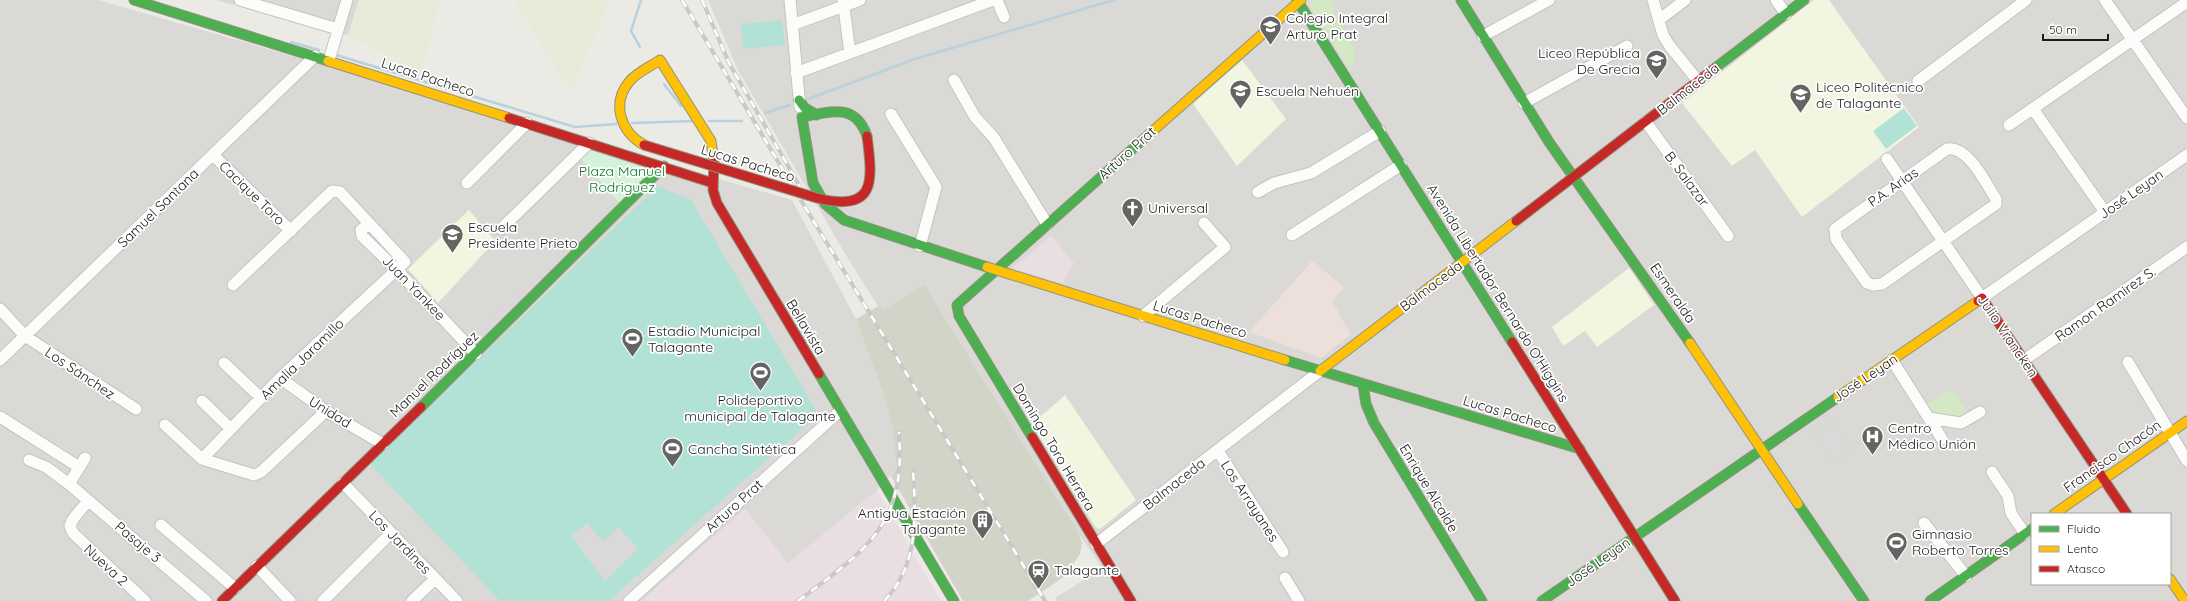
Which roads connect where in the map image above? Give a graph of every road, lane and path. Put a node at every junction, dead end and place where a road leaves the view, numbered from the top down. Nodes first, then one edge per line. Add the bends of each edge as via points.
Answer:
1 (134, 0) edge
2 (240, 0) edge
3 (347, 0) edge
4 (790, 0) edge
5 (860, 0) edge
6 (993, 0) edge
7 (997, 0) edge
8 (1461, 0) edge
9 (1549, 0) edge
10 (1653, 0) edge
11 (1685, 0) edge
12 (1776, 0) edge
13 (1804, 0) edge
14 (2026, 0) edge
15 (2105, 0) edge
16 (1299, 1) edge
17 (2187, 2) edge
18 (844, 3) edge
19 (1786, 14) junction
20 (1004, 18) dead end
21 (1659, 20) junction
22 (792, 25) junction
23 (338, 29) junction
24 (1483, 36) junction
25 (2132, 40) junction
26 (1627, 46) dead end
27 (850, 53) junction
28 (315, 56) junction
29 (329, 60) junction
30 (660, 60) joint
31 (796, 73) junction
32 (954, 80) dead end
33 (1698, 81) junction
34 (1918, 81) dead end
35 (799, 100) junction
36 (1524, 103) junction
37 (2033, 109) junction
38 (891, 114) dead end
39 (817, 115) junction
40 (802, 117) junction
41 (2187, 118) edge
42 (1646, 122) junction
43 (527, 123) junction
44 (2009, 125) dead end
45 (1380, 131) junction
46 (804, 134) junction
47 (589, 143) junction
48 (212, 155) junction
49 (2187, 155) edge
50 (1887, 159) dead end
51 (1401, 165) junction
52 (664, 166) junction
53 (1574, 177) junction
54 (1902, 181) junction
55 (713, 182) junction
56 (467, 183) dead end
57 (1258, 192) dead end
58 (2105, 212) junction
59 (1204, 223) dead end
60 (1047, 224) junction
61 (501, 229) dead end
62 (291, 231) junction
63 (1292, 235) dead end
64 (1728, 236) dead end
65 (1943, 242) junction
66 (920, 246) junction
67 (2187, 247) edge
68 (1462, 262) junction
69 (401, 265) junction
70 (996, 269) junction
71 (233, 285) dead end
72 (1982, 298) junction
73 (957, 307) joint
74 (0, 309) edge
75 (1143, 316) junction
76 (25, 336) junction
77 (476, 354) junction
78 (0, 360) edge
79 (1892, 360) junction
80 (2024, 360) junction
81 (2128, 362) dead end
82 (224, 363) dead end
83 (1320, 371) junction
84 (280, 378) junction
85 (1363, 385) junction
86 (260, 398) junction
87 (202, 401) dead end
88 (136, 409) dead end
89 (326, 411) junction
90 (840, 411) junction
91 (1980, 412) dead end
92 (0, 417) edge
93 (1929, 418) junction
94 (2187, 421) edge
95 (165, 425) dead end
96 (231, 429) junction
97 (2170, 433) junction
98 (1942, 439) dead end
99 (383, 444) junction
100 (1580, 450) junction
101 (1761, 450) junction
102 (1218, 451) junction
103 (54, 453) junction
104 (202, 459) junction
105 (30, 460) dead end
106 (2187, 461) edge
107 (46, 467) junction
108 (1992, 472) dead end
109 (2103, 479) junction
110 (343, 483) junction
111 (69, 484) junction
112 (88, 501) junction
113 (2055, 513) edge
114 (2126, 513) edge
115 (1924, 523) dead end
116 (161, 525) dead end
117 (2028, 532) edge
118 (391, 533) junction
119 (1635, 536) junction
120 (1096, 544) junction
121 (1283, 552) dead end
122 (257, 566) junction
123 (1966, 576) junction
124 (1284, 578) dead end
125 (435, 579) junction
126 (2171, 580) edge
127 (235, 588) junction
128 (145, 601) edge
129 (206, 601) edge
130 (222, 601) edge
131 (290, 601) edge
132 (323, 601) edge
133 (412, 601) edge
134 (457, 601) edge
135 (629, 601) edge
136 (954, 601) edge
137 (1131, 601) edge
138 (1299, 601) edge
139 (1482, 601) edge
140 (1542, 601) edge
141 (1675, 601) edge
142 (1864, 601) edge
143 (1930, 601) edge
144 (2185, 601) edge

1 - 28 main road, Lucas Pacheco
2 - 23 street
3 - 23 street
4 - 22 street
5 - 18 street
6 - 27 street
7 - 20 street
8 - 24 main road, Esmeralda
9 - 24 street
10 - 21 street
11 - 21 street
12 - 19 street
13 - 19 main road, Balmaceda
14 - 34 street
15 - 25 street
16 - 45 main road, Avenida Libertador Bernardo O'Higgins
16 - 60 main road, Arturo Prat
17 - 25 street
18 - 22 street
18 - 27 street
19 - 33 main road, Balmaceda
21 - 33 street via 1669,45
22 - 31 street
23 - 29 street
24 - 36 main road, Esmeralda
25 - 37 street
25 - 41 street
26 - 36 street
27 - 31 street
28 - 29 main road, Lucas Pacheco
28 - 48 street, Samuel Santana
29 - 43 main road, Lucas Pacheco
30 - 39 main road, Lucas Pacheco, bridge via 630,81 620,98 621,117 626,131 633,139 644,145 817,198 845,203 854,200 862,195 870,183 864,124 854,114 835,112
30 - 55 main road, Bellavista via 711,141 714,158
31 - 35 street
32 - 60 street via 976,117 994,138
33 - 42 main road, Balmaceda
35 - 39 main road via 805,108
35 - 40 street
36 - 53 main road, Esmeralda
37 - 44 street
37 - 58 street
38 - 66 street via 936,187
39 - 40 main road, Lucas Pacheco
39 - 46 main road
40 - 46 main road, Lucas Pacheco
42 - 53 main road, Balmaceda
42 - 64 street, B. Salazar
43 - 47 main road, Lucas Pacheco
43 - 56 street
45 - 51 main road, Avenida Libertador Bernardo O'Higgins
45 - 57 street via 1310,173 1274,183
46 - 66 main road, Lucas Pacheco via 813,183 820,198 831,210 844,220
47 - 52 main road, Lucas Pacheco
47 - 61 street
48 - 62 street, Cacique Toro
48 - 76 street, Samuel Santana
49 - 58 street, José Leyan
50 - 54 street, Julio Vrancken
51 - 63 street
51 - 68 main road, Avenida Libertador Bernardo O'Higgins
52 - 55 main road, Lucas Pacheco
52 - 77 main road, Manuel Rodríguez
53 - 68 main road, Balmaceda
53 - 101 main road, Esmeralda
54 - 65 street, Julio Vrancken
54 - 65 street, P.A. Arias via 1943,152 1956,149 1968,157 1997,202
54 - 65 street, P.A. Arias via 1839,225 1835,231 1836,239 1865,281 1873,285 1882,284
55 - 90 main road, Bellavista via 717,203
58 - 72 street, José Leyan
59 - 75 street via 1225,247
60 - 70 main road, Arturo Prat
62 - 69 street, Juan Yankee via 329,191 340,192
62 - 71 street
65 - 72 street, Julio Vrancken
66 - 70 main road, Lucas Pacheco
67 - 80 street, Ramon Ramirez S.
68 - 83 main road, Balmaceda
68 - 100 main road, Avenida Libertador Bernardo O'Higgins
69 - 77 street, Juan Yankee
69 - 84 street, Amalia Jaramillo
70 - 73 main road, Arturo Prat via 960,300
70 - 75 main road, Lucas Pacheco
72 - 79 main road, José Leyan
72 - 80 main road, Julio Vrancken
73 - 120 main road, Domingo Toro Herrera via 963,323
74 - 76 street, Los Sánchez
75 - 83 main road, Lucas Pacheco
76 - 78 street, Samuel Santana
76 - 88 street, Los Sánchez
77 - 99 main road, Manuel Rodríguez
79 - 93 street
79 - 101 main road, José Leyan
80 - 109 main road, Julio Vrancken
81 - 97 street
82 - 86 street
83 - 85 main road, Lucas Pacheco
83 - 102 street, Balmaceda
84 - 86 street, Amalia Jaramillo
84 - 89 street, Unidad
85 - 100 main road, Lucas Pacheco
85 - 139 main road, Enrique Alcalde via 1366,404 1374,423
86 - 96 street, Amalia Jaramillo
87 - 96 street
89 - 99 street, Unidad
89 - 104 street via 258,474 250,475
90 - 135 street, Arturo Prat
90 - 136 main road, Bellavista
91 - 93 street via 1961,423
92 - 103 street
93 - 98 street
94 - 97 main road, Francisco Chacón
95 - 104 street
96 - 104 street, Amalia Jaramillo
97 - 106 street
97 - 109 main road, Francisco Chacón
99 - 110 main road, Manuel Rodríguez
100 - 119 main road, Avenida Libertador Bernardo O'Higgins
101 - 119 main road, José Leyan
101 - 142 main road, Esmeralda
102 - 120 street, Balmaceda
102 - 121 street, Los Arrayanes
103 - 107 street
103 - 111 street via 82,463
105 - 107 street, Pasaje 3
107 - 111 street, Pasaje 3
108 - 117 street via 2008,496 2011,513
109 - 113 main road, Francisco Chacón
109 - 114 main road, Julio Vrancken
110 - 118 street, Los Jardines
110 - 122 main road, Manuel Rodríguez
111 - 112 street, Pasaje 3
112 - 128 street, Nueva 2 via 73,519 70,526 73,533
112 - 129 street, Pasaje 3
115 - 123 street
116 - 127 street
117 - 123 main road
118 - 125 street, Los Jardines
118 - 132 street
119 - 140 main road, José Leyan
119 - 141 main road, Avenida Libertador Bernardo O'Higgins
120 - 137 main road, Domingo Toro Herrera
122 - 127 main road, Manuel Rodríguez
122 - 131 street
123 - 143 main road
124 - 138 street
125 - 133 street
125 - 134 street, Los Jardines
126 - 144 main road
127 - 130 main road, Manuel Rodríguez

